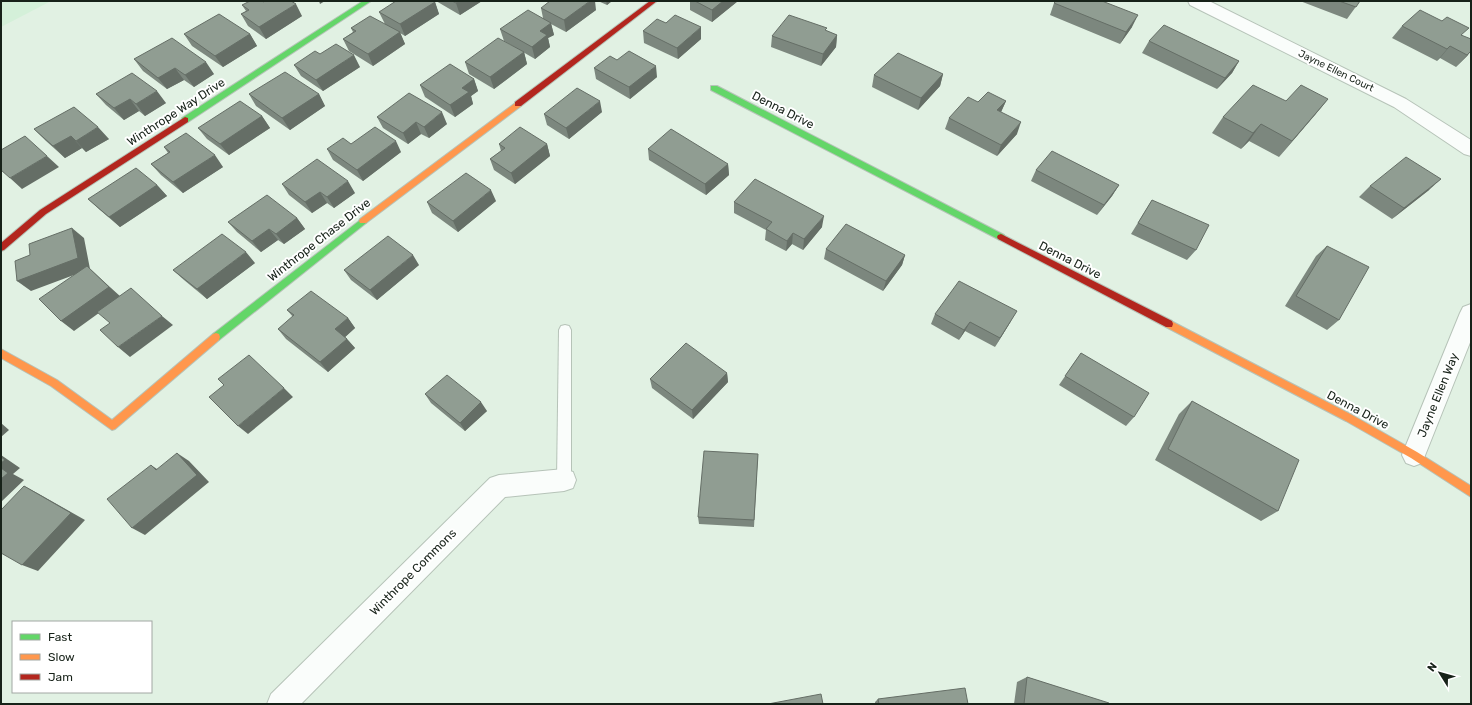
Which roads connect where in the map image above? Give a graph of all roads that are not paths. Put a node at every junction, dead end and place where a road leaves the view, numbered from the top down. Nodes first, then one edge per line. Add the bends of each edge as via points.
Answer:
1 (368, 1) edge
2 (654, 1) edge
3 (1196, 1) edge
4 (714, 88) dead end
5 (1471, 149) edge
6 (1, 248) edge
7 (1471, 313) edge
8 (565, 330) dead end
9 (1, 352) edge
10 (1414, 455) junction
11 (564, 480) joint
12 (1471, 492) edge
13 (281, 704) edge

1 - 6 street, Winthrope Way Drive via 43,212
2 - 9 street, Winthrope Chase Drive via 360,223 198,351 112,426 54,383
3 - 5 street, Jayne Ellen Court via 1400,102
4 - 10 street, Denna Drive via 1349,418
7 - 10 street, Jayne Ellen Way
8 - 11 lane
10 - 12 street, Denna Drive
11 - 13 street, Winthrope Commons via 499,486

